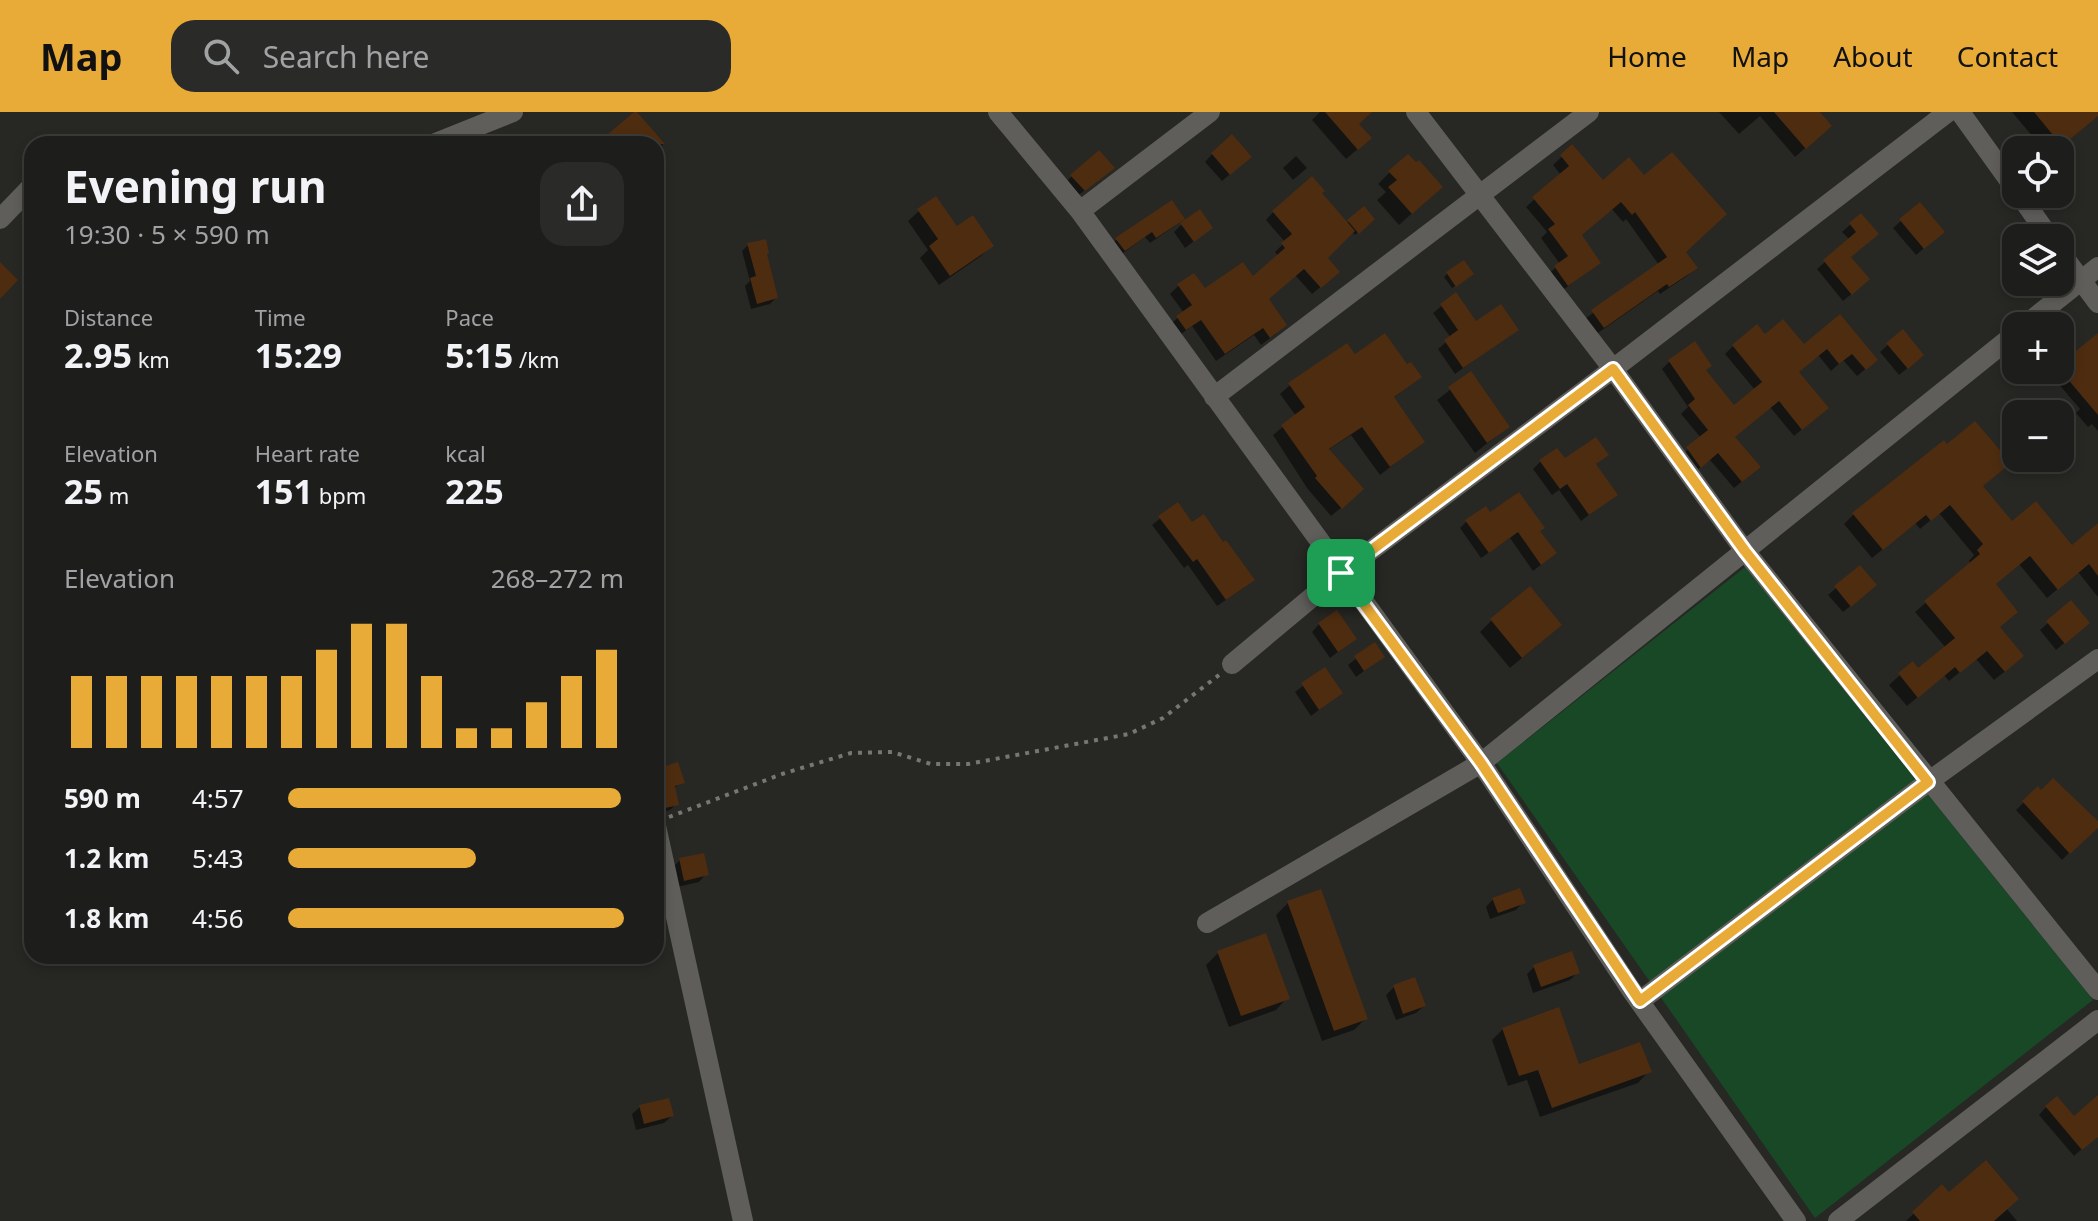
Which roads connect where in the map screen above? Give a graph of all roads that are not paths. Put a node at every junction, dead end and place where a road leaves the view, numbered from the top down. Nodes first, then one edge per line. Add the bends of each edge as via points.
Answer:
1 (513, 112) edge
2 (998, 112) edge
3 (1210, 112) edge
4 (1416, 112) edge
5 (1589, 112) edge
6 (1948, 112) edge
7 (1960, 112) edge
8 (453, 136) edge
9 (2002, 171) edge
10 (24, 194) edge
11 (1481, 196) junction
12 (1080, 211) junction
13 (0, 219) edge
14 (2098, 267) edge
15 (2074, 271) edge
16 (2081, 281) junction
17 (2098, 303) edge
18 (2042, 312) edge
19 (2002, 344) edge
20 (1613, 369) junction
21 (1214, 397) junction
22 (1745, 551) junction
23 (1341, 573) junction
24 (2098, 659) edge
25 (1232, 664) road end
26 (1481, 763) junction
27 (1928, 782) junction
28 (664, 861) edge
29 (1207, 923) dead end
30 (2098, 990) edge
31 (1640, 1001) junction
32 (2098, 1020) edge
33 (743, 1221) edge
34 (1796, 1221) edge
35 (1838, 1221) edge

1 - 8 street
2 - 12 street
3 - 12 street
4 - 11 street
5 - 11 street
6 - 20 street
7 - 9 street
10 - 13 street
11 - 20 street
11 - 21 street
12 - 21 street
14 - 16 street
15 - 16 street
16 - 17 street
16 - 18 street
19 - 22 street
20 - 22 street
20 - 23 street
21 - 23 street
22 - 26 street
22 - 27 street
23 - 25 street
23 - 26 street
24 - 27 street
26 - 29 street
26 - 31 street
27 - 30 street
27 - 31 street
28 - 33 street
31 - 34 street
32 - 35 street

